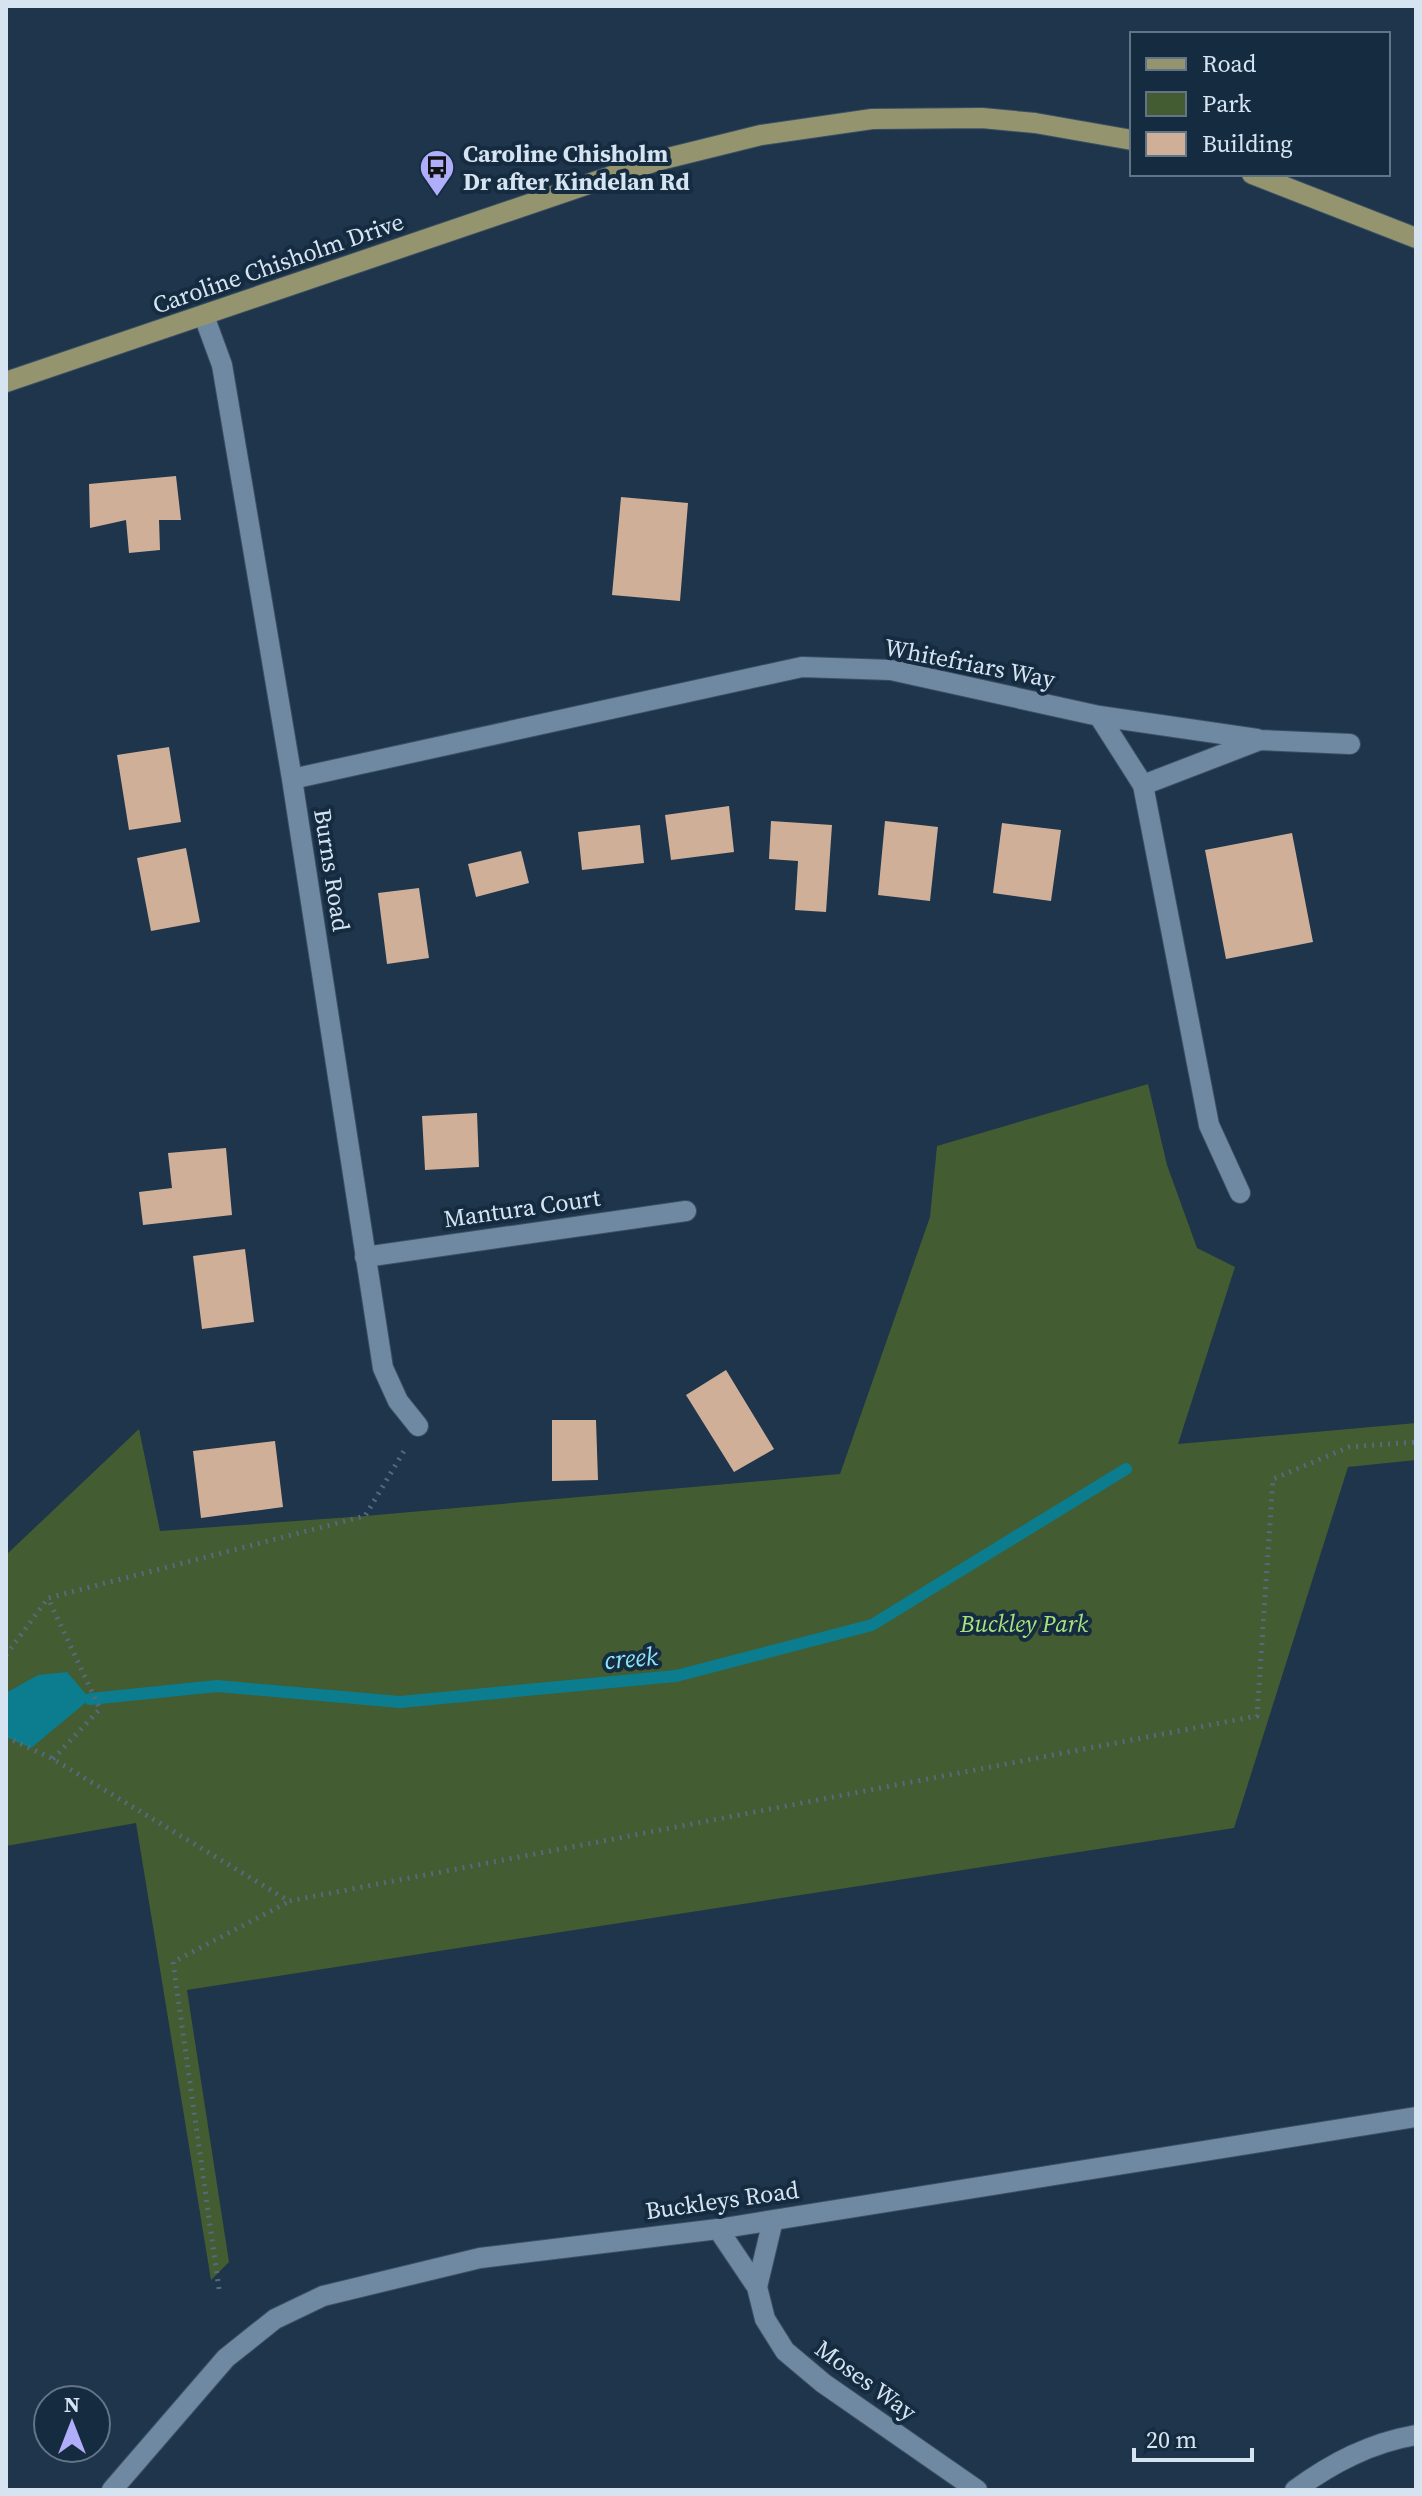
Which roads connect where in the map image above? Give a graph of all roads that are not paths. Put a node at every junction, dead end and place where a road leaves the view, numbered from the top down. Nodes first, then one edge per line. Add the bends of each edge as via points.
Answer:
1 (1130, 140) edge
2 (1257, 176) edge
3 (1416, 238) edge
4 (204, 316) junction
5 (6, 382) edge
6 (1099, 716) junction
7 (1260, 740) junction
8 (1350, 744) dead end
9 (292, 779) junction
10 (1143, 785) junction
11 (1240, 1193) dead end
12 (686, 1211) dead end
13 (365, 1257) junction
14 (418, 1426) road end
15 (1416, 2117) edge
16 (773, 2220) junction
17 (718, 2229) junction
18 (757, 2287) junction
19 (1416, 2435) edge
20 (112, 2490) edge
21 (977, 2490) edge
22 (1295, 2490) edge

1 - 4 main road, Caroline Chisholm Drive via 982,118 872,119 761,135 656,161
2 - 3 main road
4 - 5 main road, Caroline Chisholm Drive
4 - 9 street, Burns Road via 222,365
6 - 7 street, Whitefriars Way
6 - 9 street, Whitefriars Way via 891,670 802,667
6 - 10 street
7 - 8 street, Whitefriars Way
7 - 10 street
9 - 13 street, Burns Road
10 - 11 street via 1209,1125
12 - 13 street, Mantura Court
13 - 14 street, Burns Road via 383,1368 398,1401
15 - 16 street, Buckleys Road
16 - 17 street, Buckleys Road
16 - 18 street, Moses Way
17 - 18 street, Moses Way
17 - 20 street, Buckleys Road via 480,2258 323,2296 275,2319 226,2358
18 - 21 street, Moses Way via 774,2336 799,2365
19 - 22 street via 1344,2458

